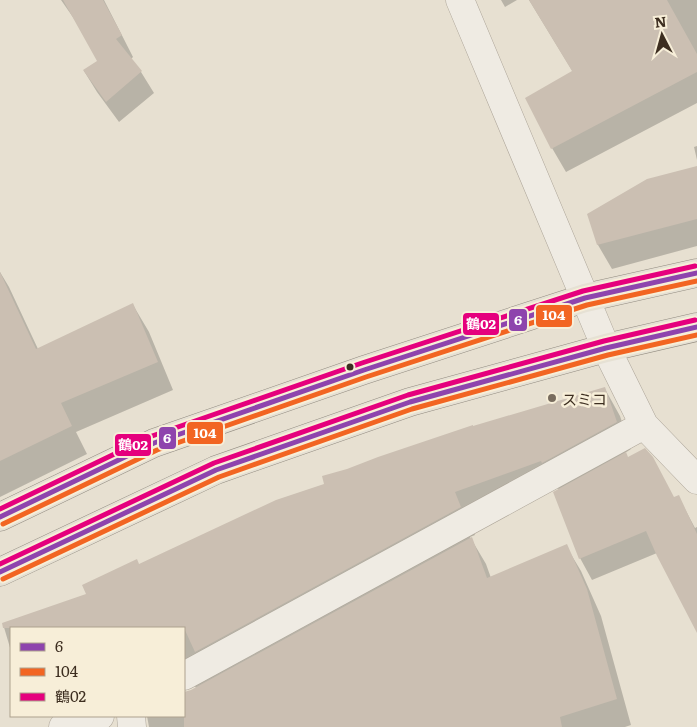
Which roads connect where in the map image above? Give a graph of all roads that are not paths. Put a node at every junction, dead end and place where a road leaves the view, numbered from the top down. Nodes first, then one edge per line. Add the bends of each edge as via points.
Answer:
1 (460, 0) edge
2 (697, 273) edge
3 (585, 298) junction
4 (697, 327) edge
5 (606, 348) junction
6 (644, 425) junction
7 (697, 480) edge
8 (0, 517) edge
9 (0, 572) edge
10 (185, 675) edge
11 (97, 717) edge
12 (63, 727) edge

1 - 3 street
2 - 3 main road
3 - 5 street
3 - 8 main road via 364,370 154,444
4 - 5 main road
5 - 6 street
5 - 9 main road via 410,402 216,470
6 - 7 street
6 - 10 street
11 - 12 street

